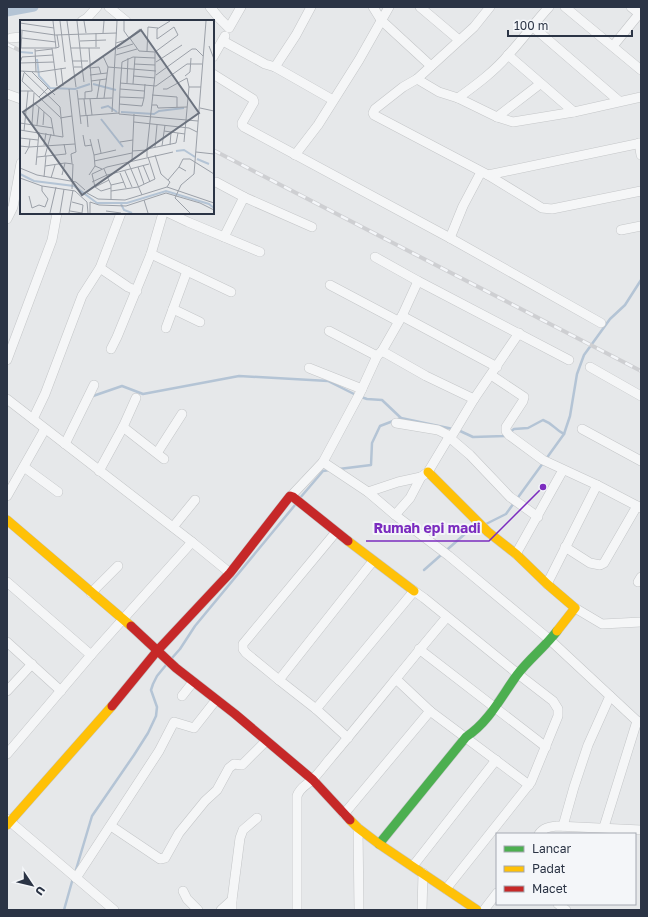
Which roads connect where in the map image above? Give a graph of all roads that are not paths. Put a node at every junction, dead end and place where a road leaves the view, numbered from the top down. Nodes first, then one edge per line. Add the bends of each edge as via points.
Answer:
1 (97, 7) edge
2 (109, 7) edge
3 (210, 7) edge
4 (241, 7) edge
5 (311, 7) edge
6 (373, 7) edge
7 (389, 7) edge
8 (420, 7) edge
9 (489, 7) edge
10 (549, 7) edge
11 (565, 7) edge
12 (631, 7) edge
13 (640, 15) edge
14 (84, 20) edge
15 (125, 20) edge
16 (381, 20) junction
17 (532, 26) junction
18 (229, 28) junction
19 (20, 37) edge
20 (11, 38) dead end
21 (459, 40) junction
22 (223, 41) junction
23 (613, 46) junction
24 (214, 55) edge
25 (508, 55) junction
26 (431, 66) junction
27 (275, 67) junction
28 (641, 70) edge
29 (214, 75) edge
30 (417, 79) junction
31 (540, 84) junction
32 (7, 94) edge
33 (641, 97) edge
34 (458, 98) junction
35 (20, 99) edge
36 (333, 100) junction
37 (619, 101) junction
38 (574, 112) junction
39 (497, 117) junction
40 (640, 143) edge
41 (295, 155) junction
42 (641, 155) edge
43 (20, 169) edge
44 (484, 173) junction
45 (216, 182) dead end
46 (641, 191) edge
47 (244, 197) junction
48 (14, 207) edge
49 (57, 214) edge
50 (121, 214) edge
51 (163, 214) edge
52 (171, 214) edge
53 (7, 219) edge
54 (641, 226) edge
55 (312, 228) dead end
56 (621, 230) dead end
57 (224, 238) junction
58 (450, 238) junction
59 (260, 252) dead end
60 (151, 254) junction
61 (375, 258) dead end
62 (100, 268) junction
63 (187, 271) junction
64 (418, 281) junction
65 (330, 285) dead end
66 (137, 290) junction
67 (231, 292) dead end
68 (173, 309) junction
69 (400, 319) junction
70 (200, 322) dead end
71 (601, 323) dead end
72 (166, 328) dead end
73 (329, 331) dead end
74 (519, 334) junction
75 (111, 349) dead end
76 (380, 354) junction
77 (7, 360) edge
78 (569, 360) dead end
79 (497, 366) junction
80 (309, 368) dead end
81 (590, 368) dead end
82 (491, 374) junction
83 (92, 391) dead end
84 (360, 393) junction
85 (641, 396) edge
86 (136, 398) dead end
87 (7, 399) edge
88 (474, 399) junction
89 (182, 414) dead end
90 (33, 419) junction
91 (396, 423) dead end
92 (123, 427) junction
93 (45, 429) junction
94 (582, 430) dead end
95 (452, 433) junction
96 (65, 444) junction
97 (157, 453) junction
98 (164, 459) dead end
99 (641, 461) edge
100 (330, 467) junction
101 (24, 468) junction
102 (563, 470) junction
103 (99, 471) junction
104 (425, 475) junction
105 (596, 485) junction
106 (58, 492) dead end
107 (368, 492) junction
108 (7, 496) edge
109 (291, 496) junction
110 (194, 500) dead end
111 (639, 507) edge
112 (395, 516) junction
113 (538, 517) junction
114 (7, 520) edge
115 (173, 527) junction
116 (336, 532) junction
117 (192, 542) junction
118 (565, 547) junction
119 (516, 554) junction
120 (373, 561) junction
121 (118, 566) dead end
122 (230, 573) junction
123 (7, 582) edge
124 (547, 584) junction
125 (414, 591) junction
126 (91, 593) junction
127 (575, 608) junction
128 (447, 617) junction
129 (123, 619) junction
130 (641, 622) edge
131 (550, 640) junction
132 (7, 642) edge
133 (419, 649) junction
134 (157, 651) junction
135 (91, 655) junction
136 (32, 664) junction
137 (518, 674) junction
138 (396, 679) junction
139 (279, 680) junction
140 (193, 682) junction
141 (7, 691) edge
142 (61, 691) junction
143 (182, 696) dead end
144 (610, 696) junction
145 (216, 700) junction
146 (495, 708) junction
147 (316, 709) junction
148 (430, 711) junction
149 (639, 722) edge
150 (466, 737) junction
151 (348, 738) junction
152 (266, 741) junction
153 (546, 747) junction
154 (7, 754) edge
155 (496, 760) junction
156 (313, 780) junction
157 (529, 785) junction
158 (344, 814) junction
159 (257, 818) dead end
160 (8, 822) edge
161 (111, 826) junction
162 (563, 826) junction
163 (604, 827) junction
164 (358, 828) junction
165 (641, 830) edge
166 (540, 833) edge
167 (379, 844) junction
168 (413, 866) junction
169 (423, 873) junction
170 (74, 876) junction
171 (446, 889) junction
172 (183, 891) dead end
173 (496, 894) edge
174 (232, 900) junction
175 (114, 910) edge
176 (198, 910) edge
177 (221, 910) edge
178 (232, 910) edge
179 (297, 910) edge
180 (359, 910) edge
181 (422, 910) edge
182 (477, 910) edge
183 (484, 910) edge

1 - 14 street
2 - 15 street
3 - 18 street
4 - 18 street
5 - 27 street
6 - 16 street
7 - 16 street
8 - 21 street
9 - 21 street via 474,27
10 - 17 street
11 - 23 street
12 - 13 street
13 - 23 street
16 - 26 street
16 - 36 street
17 - 25 street
17 - 37 street
18 - 22 street
19 - 20 street
21 - 26 street
22 - 24 street
22 - 27 street
23 - 28 street
25 - 31 street
25 - 34 street
26 - 30 street
27 - 36 street
29 - 41 street via 253,99 254,102 242,125
30 - 34 street via 439,92
30 - 44 street via 375,109 374,115
31 - 38 street
31 - 39 street
32 - 35 street
33 - 37 street
34 - 39 street
36 - 41 street
37 - 38 street
38 - 39 street via 519,122 509,122
40 - 42 street
40 - 44 street
41 - 58 street
43 - 48 street
44 - 46 street via 542,208
44 - 58 street via 463,206
45 - 47 street
47 - 55 street
47 - 57 street
48 - 53 street
49 - 77 street via 52,240
50 - 62 street
51 - 60 street
52 - 57 street
54 - 56 street
57 - 59 street
58 - 71 street
60 - 63 street
60 - 66 street
61 - 64 street
62 - 66 street via 128,287
62 - 90 street via 82,296
63 - 67 street
63 - 68 street
64 - 69 street
64 - 74 street
65 - 69 street
66 - 75 street
68 - 70 street
68 - 72 street
69 - 76 street
69 - 79 street
73 - 76 street
74 - 78 street
74 - 79 street
76 - 84 street
76 - 88 street
79 - 82 street
80 - 84 street
81 - 85 street
82 - 88 street
82 - 102 street via 524,397 506,427 508,433 546,461
83 - 96 street
84 - 100 street
86 - 92 street
87 - 90 street
88 - 95 street
89 - 97 street
90 - 93 street
91 - 95 street
92 - 97 street
92 - 103 street
93 - 96 street
93 - 101 street
94 - 99 street
95 - 104 street
95 - 113 street via 510,497
96 - 103 street
97 - 98 street
100 - 107 street
100 - 109 street
101 - 106 street
101 - 108 street
102 - 105 street
102 - 113 street
103 - 115 street
104 - 107 street
104 - 112 street
104 - 119 street
105 - 111 street
105 - 118 street
107 - 112 street
109 - 116 street
109 - 122 street
110 - 115 street
111 - 118 street via 604,563 590,563
112 - 131 street via 449,556
113 - 119 street
114 - 126 street
115 - 117 street
116 - 120 street
116 - 139 street via 243,644 246,653
117 - 122 street
117 - 129 street
118 - 124 street
119 - 124 street
120 - 125 street
120 - 139 street
121 - 126 street
122 - 134 street
123 - 135 street
124 - 127 street
125 - 128 street
125 - 147 street
126 - 129 street
127 - 130 street via 602,624
127 - 131 street
128 - 133 street
128 - 137 street
129 - 134 street
129 - 135 street
131 - 137 street
131 - 144 street
132 - 136 street
133 - 138 street
133 - 146 street
134 - 140 street
134 - 160 street
135 - 142 street
136 - 141 street
136 - 142 street
137 - 146 street
137 - 153 street via 553,701 558,709 558,716
138 - 148 street
138 - 151 street
139 - 147 street
140 - 143 street
140 - 145 street
142 - 154 street
144 - 149 street
144 - 162 street via 588,745
145 - 152 street
145 - 161 street via 194,728 174,722 159,751
146 - 150 street via 477,730
146 - 153 street
147 - 151 street
148 - 150 street
148 - 158 street
149 - 163 street
150 - 155 street
150 - 167 street
151 - 156 street
152 - 156 street
152 - 161 street via 242,765 231,766 214,794 179,833 165,858 160,859
153 - 157 street
155 - 157 street
155 - 168 street
156 - 158 street
156 - 179 street via 301,788 297,796
157 - 171 street
158 - 164 street
159 - 174 street via 243,830 240,838
160 - 170 street
161 - 170 street
162 - 163 street
162 - 166 street via 546,828
163 - 165 street
164 - 167 street
164 - 180 street
167 - 168 street
168 - 169 street
169 - 171 street
169 - 181 street
170 - 175 street
171 - 182 street
172 - 176 street
173 - 183 street
174 - 177 street
174 - 178 street

